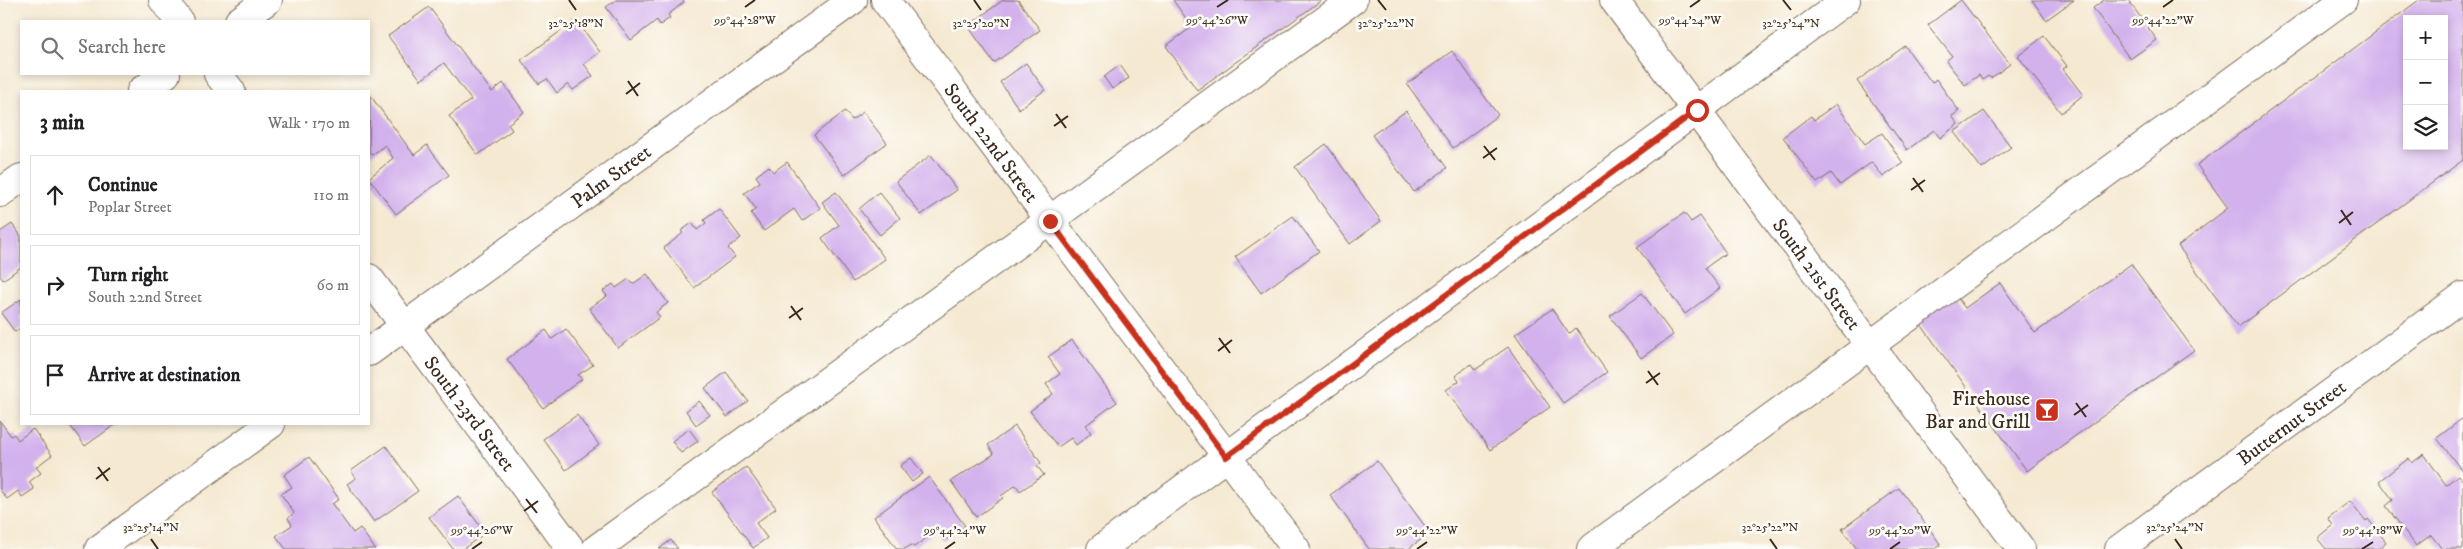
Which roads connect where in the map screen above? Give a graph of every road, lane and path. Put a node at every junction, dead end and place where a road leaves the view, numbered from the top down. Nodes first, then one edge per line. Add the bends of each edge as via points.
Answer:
1 (163, 0) edge
2 (268, 0) edge
3 (853, 0) edge
4 (885, 0) edge
5 (1353, 0) edge
6 (1614, 0) edge
7 (1846, 0) edge
8 (2343, 0) edge
9 (178, 20) edge
10 (240, 20) edge
11 (165, 75) edge
12 (219, 75) edge
13 (143, 90) edge
14 (230, 90) edge
15 (1697, 110) junction
16 (20, 179) edge
17 (0, 193) edge
18 (1050, 221) junction
19 (370, 279) edge
20 (2463, 296) edge
21 (404, 326) junction
22 (1870, 345) junction
23 (370, 351) edge
24 (270, 425) edge
25 (1226, 457) junction
26 (99, 549) edge
27 (571, 549) edge
28 (596, 549) edge
29 (1102, 549) edge
30 (1296, 549) edge
31 (1592, 549) edge
32 (2021, 549) edge
33 (2119, 549) edge

1 - 9 street
2 - 10 street
3 - 21 street, Palm Street
4 - 18 street, South 22nd Street
5 - 18 street
6 - 15 street, South 21st Street
7 - 15 street
8 - 22 street
11 - 13 street
12 - 14 street
15 - 22 street, South 21st Street
15 - 25 street
16 - 17 street
18 - 25 street, South 22nd Street
18 - 28 street
19 - 21 street, South 23rd Street
20 - 33 street, Butternut Street
21 - 23 street, Palm Street
21 - 27 street, South 23rd Street
22 - 31 street
22 - 32 street, South 21st Street
24 - 26 street
25 - 29 street
25 - 30 street, South 22nd Street

